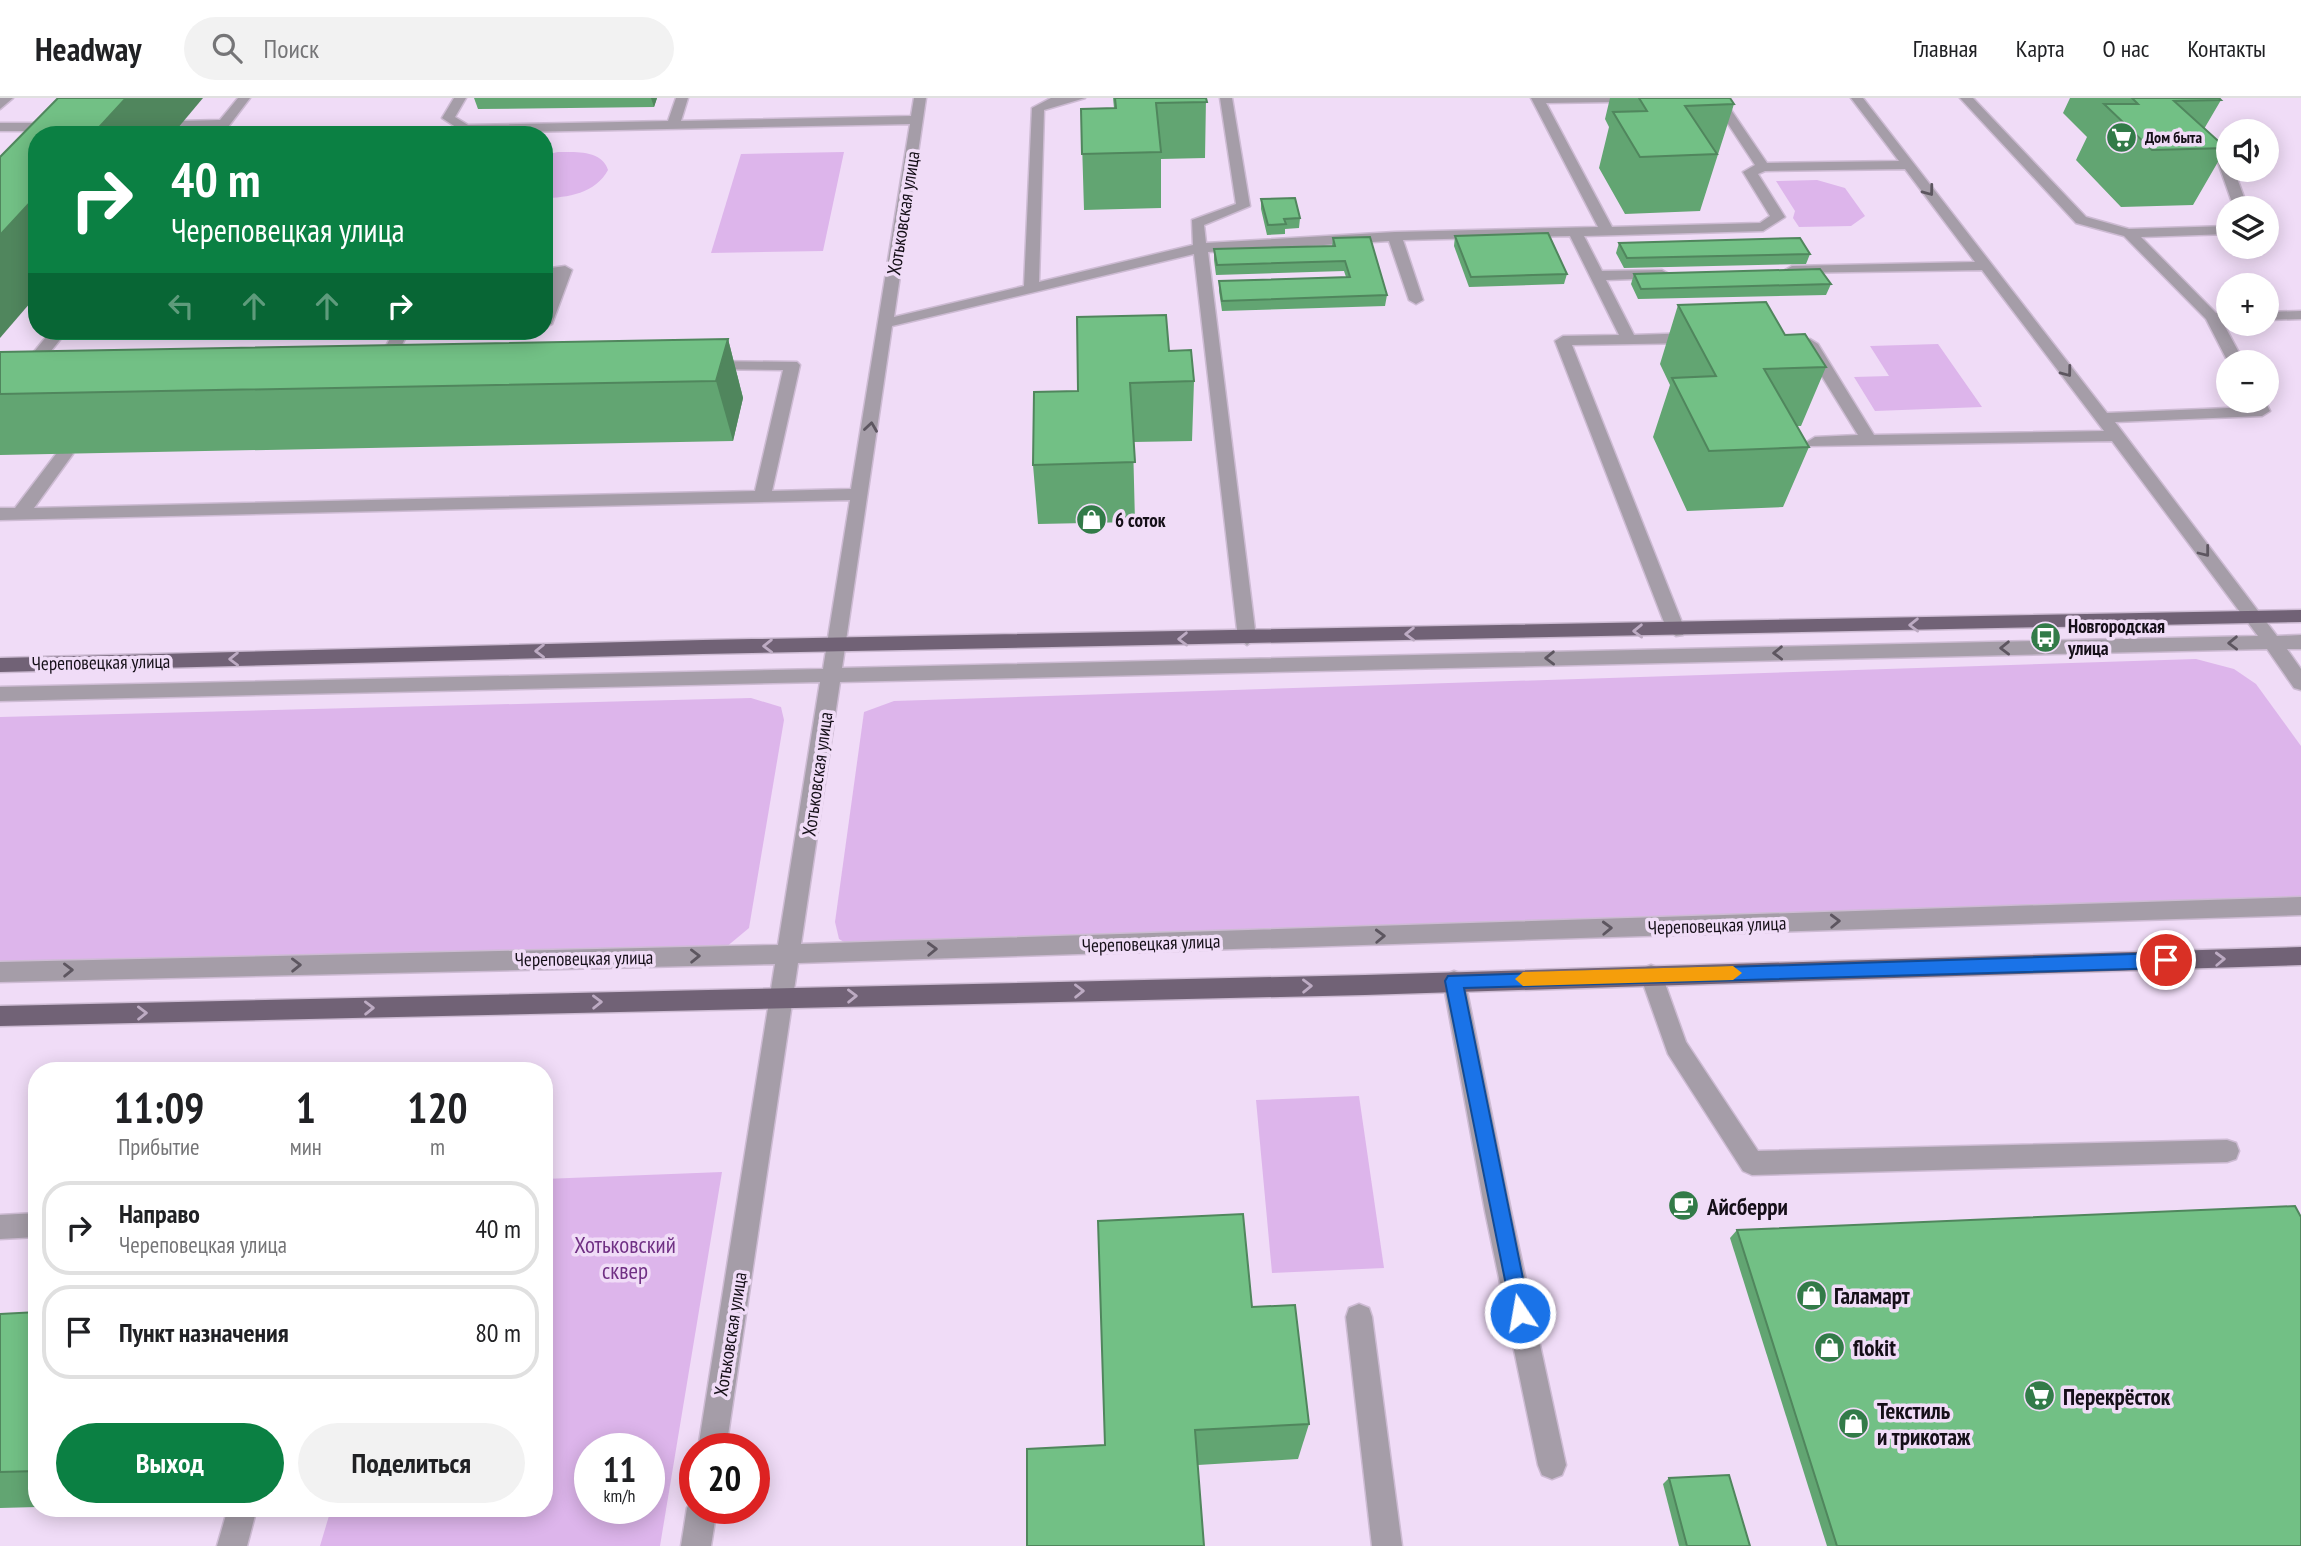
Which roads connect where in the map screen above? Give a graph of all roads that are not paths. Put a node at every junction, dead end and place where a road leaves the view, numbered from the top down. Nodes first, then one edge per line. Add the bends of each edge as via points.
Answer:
1 (7, 98) edge
2 (244, 98) edge
3 (460, 98) edge
4 (682, 98) edge
5 (920, 98) edge
6 (1079, 98) edge
7 (1226, 98) edge
8 (1612, 98) edge
9 (1717, 98) edge
10 (1857, 98) edge
11 (1966, 98) edge
12 (2161, 98) edge
13 (1538, 99) edge
14 (0, 105) edge
15 (917, 120) junction
16 (180, 125) dead end
17 (673, 125) junction
18 (188, 126) edge
19 (222, 126) edge
20 (461, 126) edge
21 (0, 127) edge
22 (28, 127) edge
23 (553, 127) edge
24 (1908, 164) junction
25 (1763, 167) junction
26 (2237, 196) edge
27 (1607, 230) junction
28 (2216, 230) edge
29 (1575, 231) junction
30 (2129, 233) junction
31 (1395, 236) junction
32 (1199, 248) junction
33 (1986, 266) junction
34 (553, 270) edge
35 (1783, 271) edge
36 (1677, 274) edge
37 (1597, 276) junction
38 (1031, 289) junction
39 (1416, 300) dead end
40 (553, 301) edge
41 (2216, 313) edge
42 (2301, 315) edge
43 (2279, 316) edge
44 (886, 323) junction
45 (1708, 337) edge
46 (52, 340) edge
47 (396, 340) edge
48 (1628, 340) junction
49 (1798, 340) edge
50 (689, 367) edge
51 (381, 371) edge
52 (47, 377) edge
53 (2217, 413) edge
54 (2103, 418) junction
55 (2117, 436) junction
56 (1869, 440) junction
57 (1815, 442) dead end
58 (65, 454) edge
59 (861, 494) junction
60 (762, 496) junction
61 (0, 514) edge
62 (20, 514) junction
63 (2301, 615) edge
64 (2252, 618) junction
65 (1676, 631) junction
66 (1247, 638) junction
67 (2270, 642) junction
68 (2301, 642) edge
69 (836, 645) junction
70 (0, 665) edge
71 (831, 674) junction
72 (2301, 683) edge
73 (0, 694) edge
74 (2301, 906) edge
75 (790, 954) junction
76 (2301, 956) edge
77 (0, 972) edge
78 (1651, 975) junction
79 (1454, 981) junction
80 (784, 998) junction
81 (0, 1016) edge
82 (2227, 1151) dead end
83 (28, 1225) edge
84 (0, 1227) edge
85 (1359, 1317) dead end
86 (715, 1433) edge
87 (1552, 1465) dead end
88 (240, 1517) edge
89 (699, 1524) edge
90 (232, 1546) edge
91 (696, 1546) edge
92 (1387, 1546) edge

1 - 14 street
2 - 19 street
3 - 20 street via 448,118
4 - 17 street
5 - 15 street, Хотьковская улица
6 - 38 street via 1062,98 1038,108
7 - 32 street via 1242,206 1197,223
8 - 13 street
9 - 25 street
10 - 24 street
11 - 30 street via 2081,220
12 - 26 street via 2222,156
13 - 27 street
15 - 17 street
15 - 44 street, Хотьковская улица
16 - 18 street
17 - 23 street
21 - 22 street
24 - 25 street
24 -> 33 street
25 - 27 street via 1750,172 1778,217 1763,228
27 - 29 street
28 - 30 street
29 - 31 street
29 - 37 street
30 - 41 street
31 - 32 street
31 - 39 street
32 - 38 street
32 - 66 street
33 - 35 street
33 -> 54 street
34 - 40 street via 565,270
36 - 37 street
37 - 48 street
38 - 44 street
42 - 43 street
59 -> 44 street, Хотьковская улица
45 - 48 street
46 - 52 street via 22,377
47 - 51 street
48 - 65 street via 1563,341
49 - 56 street via 1810,344
50 - 60 street via 792,365
53 - 54 street
54 - 55 street
55 - 56 street
55 -> 64 street
56 - 57 street
58 - 62 street
59 - 60 street
59 - 69 street, Хотьковская улица
60 - 62 street
61 - 62 street
63 - 64 main road, Череповецкая улица
64 -> 65 main road, Череповецкая улица
64 - 67 street
65 -> 66 main road, Череповецкая улица
66 -> 69 main road, Череповецкая улица
67 - 68 street, Череповецкая улица
67 -> 71 street, Череповецкая улица
67 - 72 street
69 -> 70 main road, Череповецкая улица
69 - 71 street, Хотьковская улица
71 - 73 street, Череповецкая улица
71 - 75 street, Хотьковская улица
75 -> 74 street, Череповецкая улица
77 -> 75 street, Череповецкая улица
75 - 80 street, Хотьковская улица
78 -> 76 main road
78 - 79 main road
78 - 82 street via 1676,1047 1752,1163
80 -> 79 main road
79 - 87 street
81 -> 80 main road
80 - 86 street, Хотьковская улица
83 - 84 street
85 - 92 street
88 - 90 street
89 - 91 street

